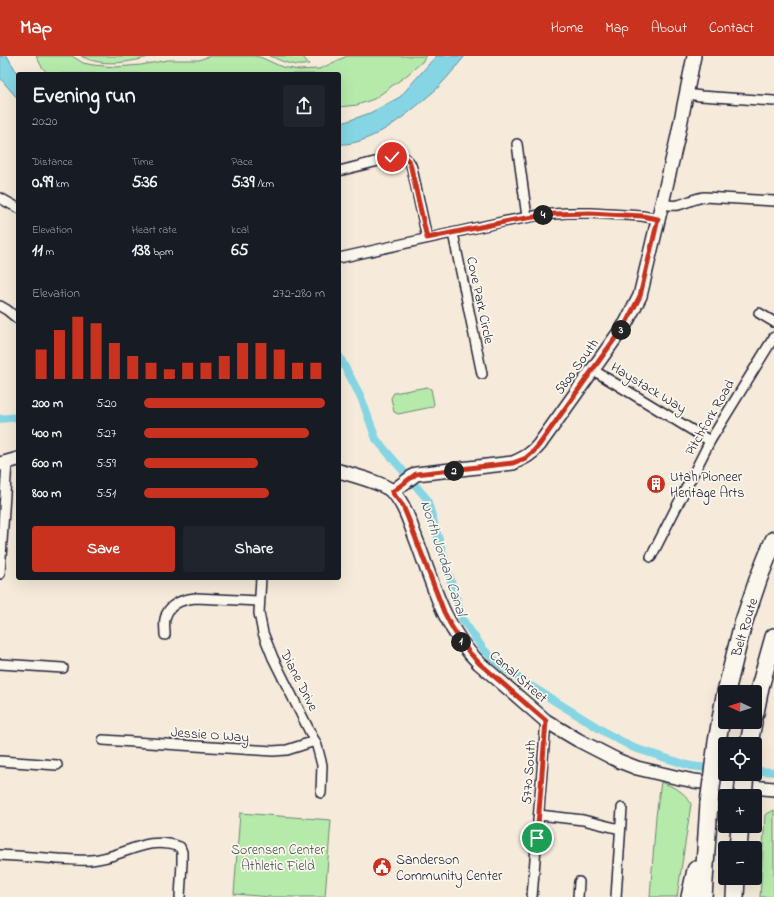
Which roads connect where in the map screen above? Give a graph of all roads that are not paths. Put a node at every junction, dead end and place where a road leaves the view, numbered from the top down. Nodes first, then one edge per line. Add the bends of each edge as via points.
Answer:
1 (694, 56) edge
2 (687, 94) junction
3 (774, 101) edge
4 (517, 144) dead end
5 (341, 170) edge
6 (0, 198) edge
7 (774, 202) edge
8 (662, 204) junction
9 (16, 207) edge
10 (527, 218) junction
11 (658, 219) junction
12 (453, 233) junction
13 (427, 238) junction
14 (341, 258) edge
15 (0, 306) edge
16 (760, 313) dead end
17 (16, 317) edge
18 (774, 322) edge
19 (774, 337) edge
20 (593, 370) junction
21 (482, 374) dead end
22 (710, 441) junction
23 (8, 462) edge
24 (341, 472) edge
25 (392, 492) junction
26 (774, 540) edge
27 (651, 557) dead end
28 (0, 574) edge
29 (260, 580) edge
30 (259, 601) junction
31 (165, 635) dead end
32 (774, 637) edge
33 (0, 664) edge
34 (63, 668) dead end
35 (727, 685) edge
36 (761, 685) edge
37 (546, 721) junction
38 (719, 729) edge
39 (103, 740) dead end
40 (315, 741) junction
41 (0, 761) edge
42 (57, 765) dead end
43 (774, 789) edge
44 (321, 793) dead end
45 (709, 804) junction
46 (622, 808) dead end
47 (539, 815) junction
48 (620, 830) junction
49 (0, 855) edge
50 (579, 882) dead end
51 (737, 885) edge
52 (180, 897) edge
53 (532, 897) edge
54 (578, 897) edge
55 (616, 897) edge
56 (690, 897) edge
57 (703, 897) edge
58 (736, 897) edge

1 - 2 street, 5800 South
2 - 3 street
2 - 8 street, 5800 South
4 - 10 street
5 - 13 street via 394,157 407,159 412,168
6 - 9 street
7 - 8 street via 704,197 678,205
8 - 11 street, 5800 South
10 - 11 street via 584,213
10 - 12 street
11 - 20 street, 5800 South via 640,296 626,323
12 - 13 street
12 - 21 street, Cove Park Circle
13 - 14 street
15 - 17 street
16 - 18 street
19 - 22 street, Pitchfork Road
20 - 22 street, Haystack Way
20 - 25 street, 5800 South via 539,445 526,458 513,463 416,474
22 - 27 street, Pitchfork Road
23 - 28 street
24 - 25 street, Canal Street
25 - 37 street, Canal Street via 403,506 438,599 458,638 479,663
26 - 35 highway, Belt Route via 742,627
29 - 30 street, Diane Drive
30 - 31 street via 196,598 180,601 171,607 166,615
30 - 40 street, Diane Drive via 261,623 272,658
32 - 36 highway
33 - 34 street
37 - 43 street, Canal Street via 599,751 638,768 694,781
37 - 47 street, 5770 South
38 - 45 highway, bridge
39 - 40 street, Jessie O Way via 273,751
40 - 44 street, Diane Drive via 322,765
41 - 42 street
45 - 56 highway
45 - 57 highway
46 - 48 street
47 - 48 street via 595,822
47 - 53 street, 5770 South
48 - 55 street
49 - 52 street via 89,860 109,857 144,844 176,845 180,847 182,857
50 - 54 street
51 - 58 highway

